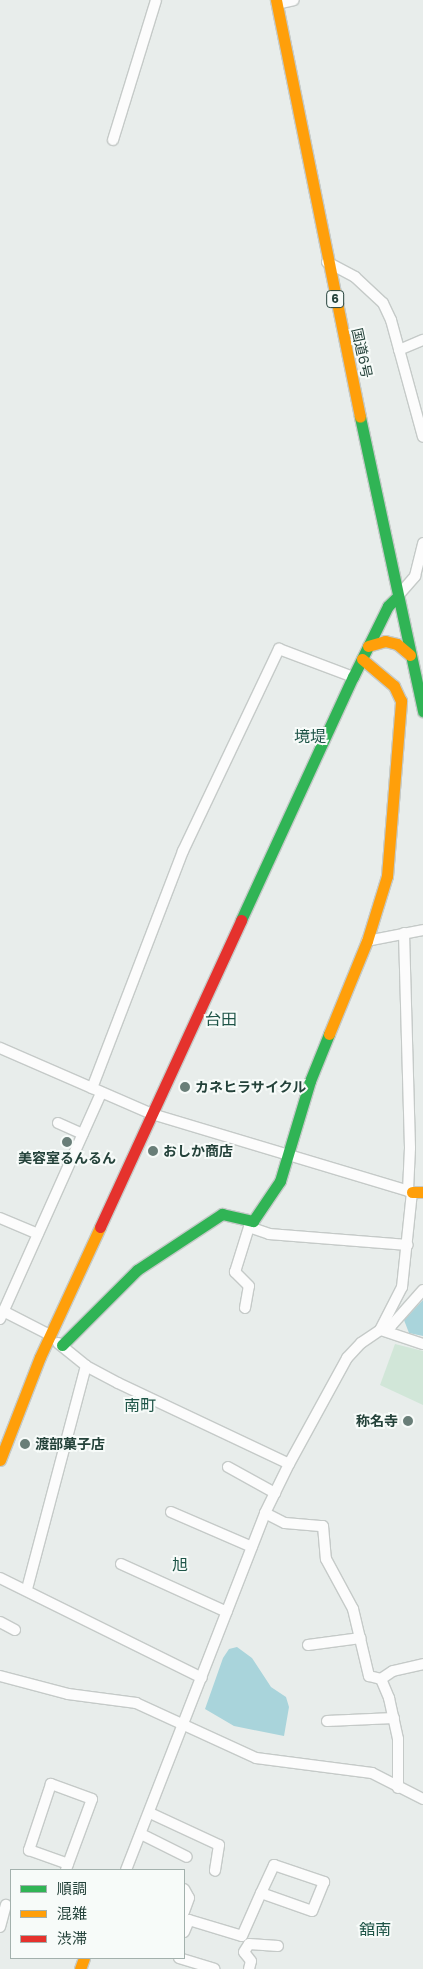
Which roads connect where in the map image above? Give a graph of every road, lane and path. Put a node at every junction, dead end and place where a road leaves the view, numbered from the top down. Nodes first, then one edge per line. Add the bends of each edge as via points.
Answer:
1 (156, 0) edge
2 (294, 0) edge
3 (276, 2) edge
4 (113, 140) dead end
5 (327, 262) junction
6 (423, 340) edge
7 (399, 350) junction
8 (423, 438) edge
9 (423, 543) edge
10 (421, 567) edge
11 (397, 597) junction
12 (368, 646) junction
13 (410, 655) junction
14 (362, 659) junction
15 (353, 677) junction
16 (420, 686) edge
17 (423, 711) edge
18 (423, 930) edge
19 (404, 933) junction
20 (367, 940) junction
21 (0, 1048) edge
22 (97, 1090) junction
23 (152, 1114) junction
24 (58, 1123) dead end
25 (83, 1134) junction
26 (288, 1155) junction
27 (414, 1192) edge
28 (0, 1218) edge
29 (251, 1224) junction
30 (38, 1234) junction
31 (408, 1245) junction
32 (423, 1290) edge
33 (246, 1308) dead end
34 (2, 1315) edge
35 (380, 1330) junction
36 (49, 1337) junction
37 (423, 1344) edge
38 (62, 1345) junction
39 (86, 1366) junction
40 (0, 1460) edge
41 (289, 1464) junction
42 (228, 1467) dead end
43 (275, 1493) junction
44 (171, 1512) dead end
45 (264, 1513) junction
46 (252, 1547) junction
47 (120, 1564) dead end
48 (0, 1578) edge
49 (28, 1589) junction
50 (227, 1612) junction
51 (0, 1622) edge
52 (16, 1630) dead end
53 (361, 1638) junction
54 (308, 1645) dead end
55 (423, 1664) edge
56 (0, 1676) edge
57 (202, 1678) junction
58 (381, 1679) junction
59 (394, 1718) junction
60 (327, 1721) dead end
61 (184, 1726) junction
62 (398, 1788) junction
63 (423, 1799) edge
64 (150, 1813) junction
65 (140, 1834) junction
66 (187, 1857) dead end
67 (67, 1867) edge
68 (126, 1869) edge
69 (215, 1871) dead end
70 (185, 1891) edge
71 (261, 1893) junction
72 (6, 1905) edge
73 (186, 1916) edge
74 (0, 1927) edge
75 (278, 1946) dead end
76 (182, 1959) edge
77 (214, 1969) edge
78 (249, 1969) edge

1 - 4 street
2 - 3 street
3 - 5 main road, 国道6号 / 6
5 - 7 street via 355,277 383,303
5 - 11 main road, 国道6号 / 6
6 - 7 street
7 - 8 street
9 - 10 street
10 - 11 street
11 - 12 main road via 388,606
11 - 13 main road, 国道6号 / 6
12 - 13 main road via 385,641 397,644
12 - 14 main road
13 - 16 main road, 国道6号 / 6
14 - 15 main road
14 - 20 main road via 394,686 401,701 387,876
15 - 22 street via 279,648 183,851
15 - 23 main road
16 - 17 main road, 国道6号 / 6
18 - 19 street
19 - 20 street
19 - 27 street
20 - 26 main road via 310,1081
21 - 22 street
22 - 23 street
22 - 25 street
23 - 26 street
23 - 36 main road
24 - 25 street
25 - 30 street
26 - 27 street
26 - 29 main road via 280,1181
27 - 31 street
28 - 30 street
29 - 31 street via 291,1237
29 - 33 street via 236,1272 249,1286
29 - 38 main road via 222,1214 137,1270
30 - 34 street
31 - 35 street via 402,1287
32 - 35 street via 391,1326
34 - 36 street
35 - 37 street
35 - 41 street via 347,1358
36 - 38 street
36 - 40 main road
38 - 39 street
39 - 41 street
39 - 49 street
41 - 43 street
42 - 43 street
43 - 45 street
44 - 46 street
45 - 46 street
45 - 53 street via 285,1523 323,1526 326,1559 353,1609
46 - 50 street
47 - 50 street
48 - 49 street
49 - 57 street via 136,1648
50 - 57 street
51 - 52 street
53 - 54 street
53 - 58 street via 369,1676
55 - 58 street via 393,1671
56 - 61 street via 68,1694 136,1703
57 - 61 street
58 - 59 street
59 - 60 street
59 - 62 street via 398,1739
61 - 62 street via 256,1758 372,1774
61 - 64 street
62 - 63 street
64 - 65 street
64 - 69 street via 219,1845
65 - 66 street
65 - 68 street
67 - 67 street via 92,1799 50,1784 28,1850
70 - 73 street via 189,1898
71 - 71 street via 274,1865 324,1882 312,1911
71 - 73 street via 242,1936
72 - 74 street
75 - 78 street via 249,1944 244,1952 251,1961
76 - 77 street

